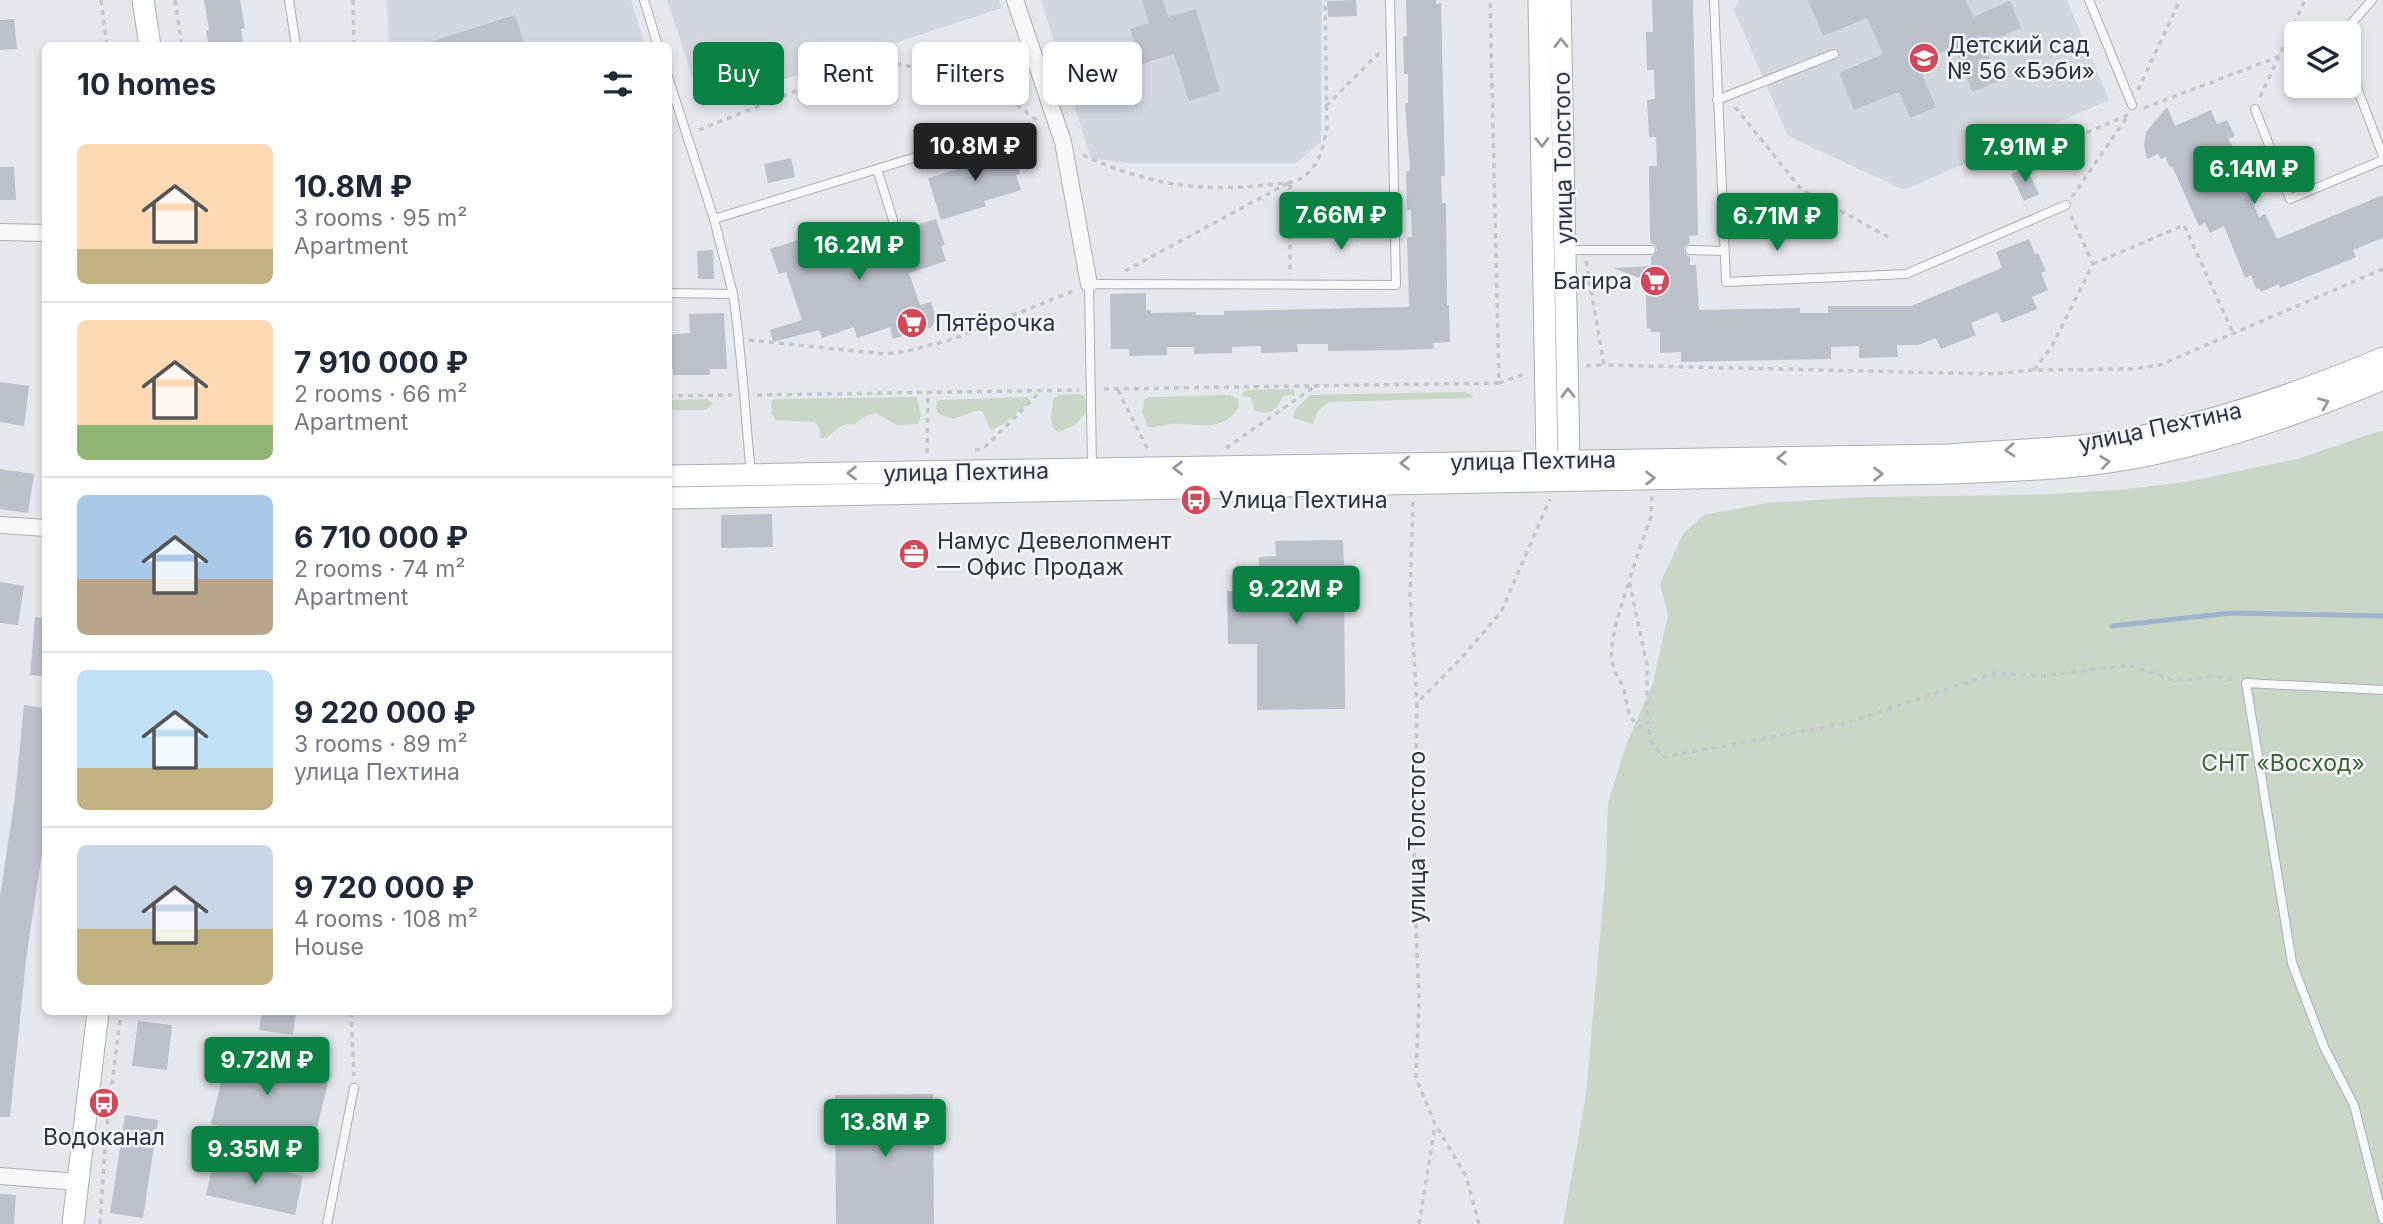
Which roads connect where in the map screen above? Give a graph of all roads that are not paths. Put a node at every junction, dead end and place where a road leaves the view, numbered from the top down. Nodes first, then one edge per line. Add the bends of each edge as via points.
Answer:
1 (143, 0) edge
2 (289, 0) edge
3 (644, 0) edge
4 (1015, 0) edge
5 (1390, 0) edge
6 (1539, 0) edge
7 (1560, 0) edge
8 (1714, 0) edge
9 (2088, 0) edge
10 (2367, 2) edge
11 (2352, 21) edge
12 (149, 42) edge
13 (295, 42) edge
14 (657, 42) edge
15 (1834, 54) dead end
16 (672, 89) edge
17 (2361, 98) edge
18 (1717, 100) junction
19 (2132, 105) dead end
20 (2255, 108) road end
21 (978, 138) dead end
22 (2383, 158) edge
23 (877, 169) junction
24 (2066, 205) road end
25 (714, 219) junction
26 (893, 220) dead end
27 (0, 232) edge
28 (42, 233) edge
29 (1543, 250) junction
30 (1575, 250) junction
31 (1651, 250) dead end
32 (1690, 250) dead end
33 (1723, 250) junction
34 (1094, 286) junction
35 (672, 293) edge
36 (733, 294) junction
37 (2383, 358) edge
38 (2383, 379) edge
39 (1547, 460) junction
40 (1569, 461) junction
41 (751, 475) junction
42 (672, 476) edge
43 (1092, 480) junction
44 (1558, 481) junction
45 (751, 497) junction
46 (672, 498) edge
47 (0, 525) edge
48 (42, 528) edge
49 (2383, 690) edge
50 (98, 1015) edge
51 (354, 1088) road end
52 (0, 1176) edge
53 (78, 1182) junction
54 (2383, 1219) edge
55 (73, 1224) edge
56 (327, 1224) edge

1 - 12 street
2 - 13 lane
3 - 14 lane
4 - 34 street via 1063,142
5 - 34 lane via 1396,285
6 -> 29 street, улица Толстого
30 -> 7 street, улица Толстого
8 - 18 lane
9 - 19 lane
10 - 11 lane
15 - 18 lane
16 - 25 lane
17 - 22 lane
18 - 33 lane
20 - 22 lane via 2290,199
21 - 23 lane
23 - 25 lane
23 - 26 lane
24 - 33 lane via 1906,274 1726,282
25 - 36 lane
27 - 28 street
29 - 30 lane
29 - 39 street, улица Толстого
30 - 31 lane
40 -> 30 street, улица Толстого
32 - 33 lane
34 - 43 lane
35 - 36 lane
36 - 41 lane
37 -> 40 street, улица Пехтина via 2262,404 2181,427 2085,445 1948,454
44 -> 38 street, улица Пехтина via 2093,464 2215,439
39 - 40 street, улица Пехтина
39 -> 43 street, улица Пехтина
39 - 44 street, улица Толстого
40 - 44 street, улица Толстого
41 - 42 street, улица Пехтина
43 -> 41 street, улица Пехтина
41 - 45 lane
43 - 44 street, улица Пехтина
43 - 45 street, улица Пехтина
45 - 46 street, улица Пехтина
47 - 48 street
49 - 54 lane via 2246,682 2292,963 2324,1047 2354,1105
50 - 53 street
51 - 56 lane
52 - 53 street
53 - 55 street

